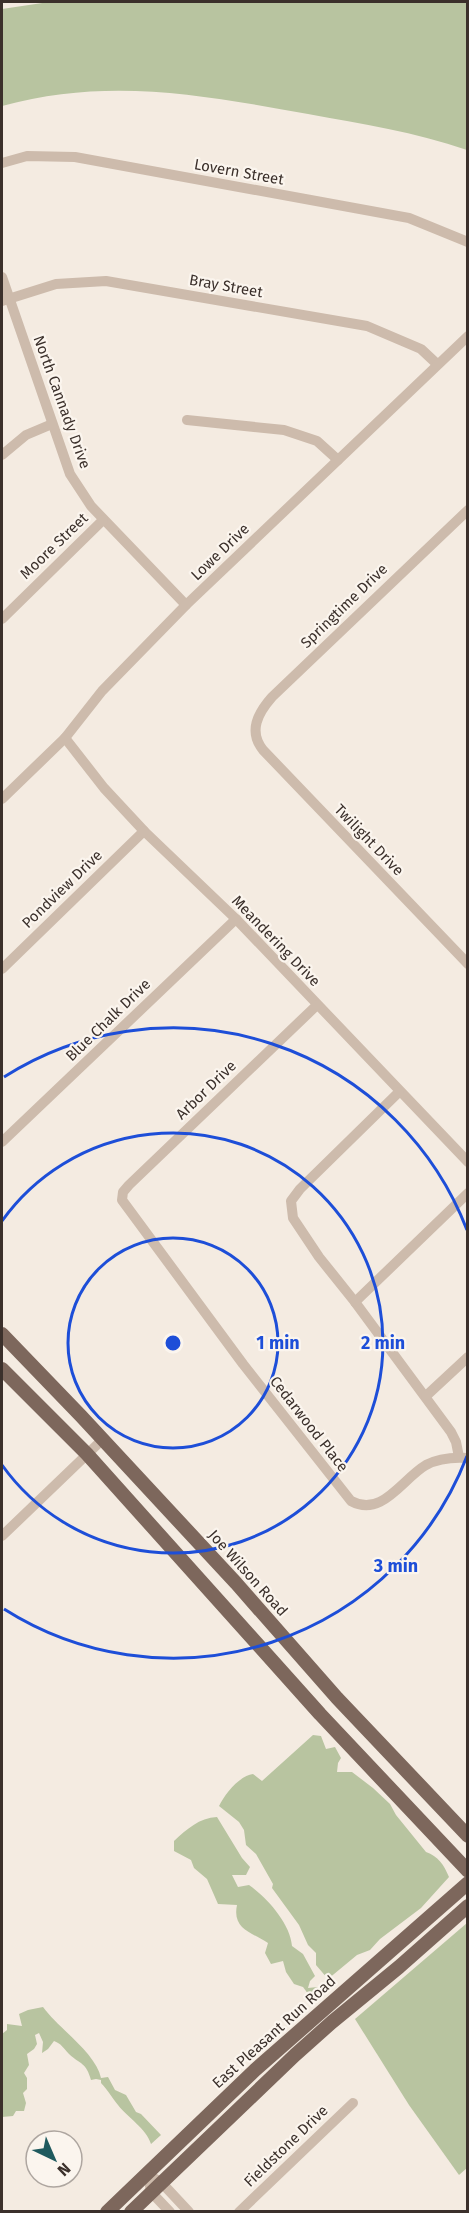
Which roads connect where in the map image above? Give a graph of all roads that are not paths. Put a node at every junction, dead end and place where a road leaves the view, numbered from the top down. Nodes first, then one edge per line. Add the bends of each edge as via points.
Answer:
1 (2, 163) edge
2 (468, 242) edge
3 (2, 278) edge
4 (5, 299) edge
5 (468, 336) edge
6 (437, 364) junction
7 (187, 420) dead end
8 (52, 424) junction
9 (2, 455) edge
10 (338, 460) junction
11 (468, 510) edge
12 (103, 520) junction
13 (186, 606) junction
14 (2, 619) edge
15 (256, 733) joint
16 (65, 738) junction
17 (2, 799) edge
18 (144, 831) junction
19 (236, 919) junction
20 (468, 964) edge
21 (2, 969) edge
22 (317, 1005) junction
23 (399, 1092) junction
24 (2, 1142) edge
25 (468, 1162) edge
26 (468, 1193) edge
27 (122, 1200) joint
28 (355, 1302) junction
29 (2, 1334) edge
30 (468, 1357) edge
31 (3, 1372) edge
32 (426, 1396) junction
33 (102, 1440) junction
34 (87, 1454) junction
35 (463, 1457) edge
36 (2, 1536) edge
37 (468, 1836) edge
38 (468, 1871) edge
39 (468, 1883) edge
40 (468, 1906) edge
41 (353, 2103) dead end
42 (146, 2174) junction
43 (156, 2187) junction
44 (107, 2211) edge
45 (131, 2211) edge
46 (170, 2211) edge
47 (189, 2211) edge
48 (239, 2211) edge

1 - 2 street, Lovern Street via 27,156 75,157 409,218
3 - 4 street, North Cannady Drive
4 - 6 street, Bray Street via 56,284 106,281 367,326 421,350
4 - 8 street, North Cannady Drive
5 - 6 street, Lowe Drive
6 - 10 street, Lowe Drive
7 - 10 street via 284,430 317,441
8 - 9 street via 26,435
8 - 12 street, North Cannady Drive via 70,474
10 - 13 street, Lowe Drive
11 - 15 street, Springtime Drive via 272,697 260,711
12 - 13 street, North Cannady Drive
12 - 14 street, Moore Street
13 - 16 street, Lowe Drive via 102,691
15 - 20 street, Twilight Drive via 263,750
16 - 17 street, Lowe Drive
16 - 18 street, Meandering Drive
18 - 19 street, Meandering Drive
18 - 21 street, Pondview Drive
19 - 22 street, Meandering Drive
19 - 24 street, Blue Chalk Drive
22 - 23 street, Meandering Drive
22 - 27 street, Arbor Drive via 129,1185
23 - 25 street, Meandering Drive
23 - 28 street via 291,1201 293,1218
26 - 28 street
27 - 35 street, Cedarwood Place via 243,1364 351,1500 365,1505 381,1503 426,1465 444,1458
28 - 32 street
29 - 33 main road, Joe Wilson Road
30 - 32 street
31 - 34 main road
32 - 35 street
33 - 34 street
33 - 37 main road, Joe Wilson Road
34 - 36 street
34 - 38 main road via 320,1714
39 - 42 main road, East Pleasant Run Road via 255,2070
40 - 43 main road, East Pleasant Run Road via 332,2022
41 - 48 street, Fieldstone Drive
42 - 43 street
42 - 44 main road, East Pleasant Run Road
43 - 45 main road, East Pleasant Run Road
43 - 46 street
43 - 47 street

